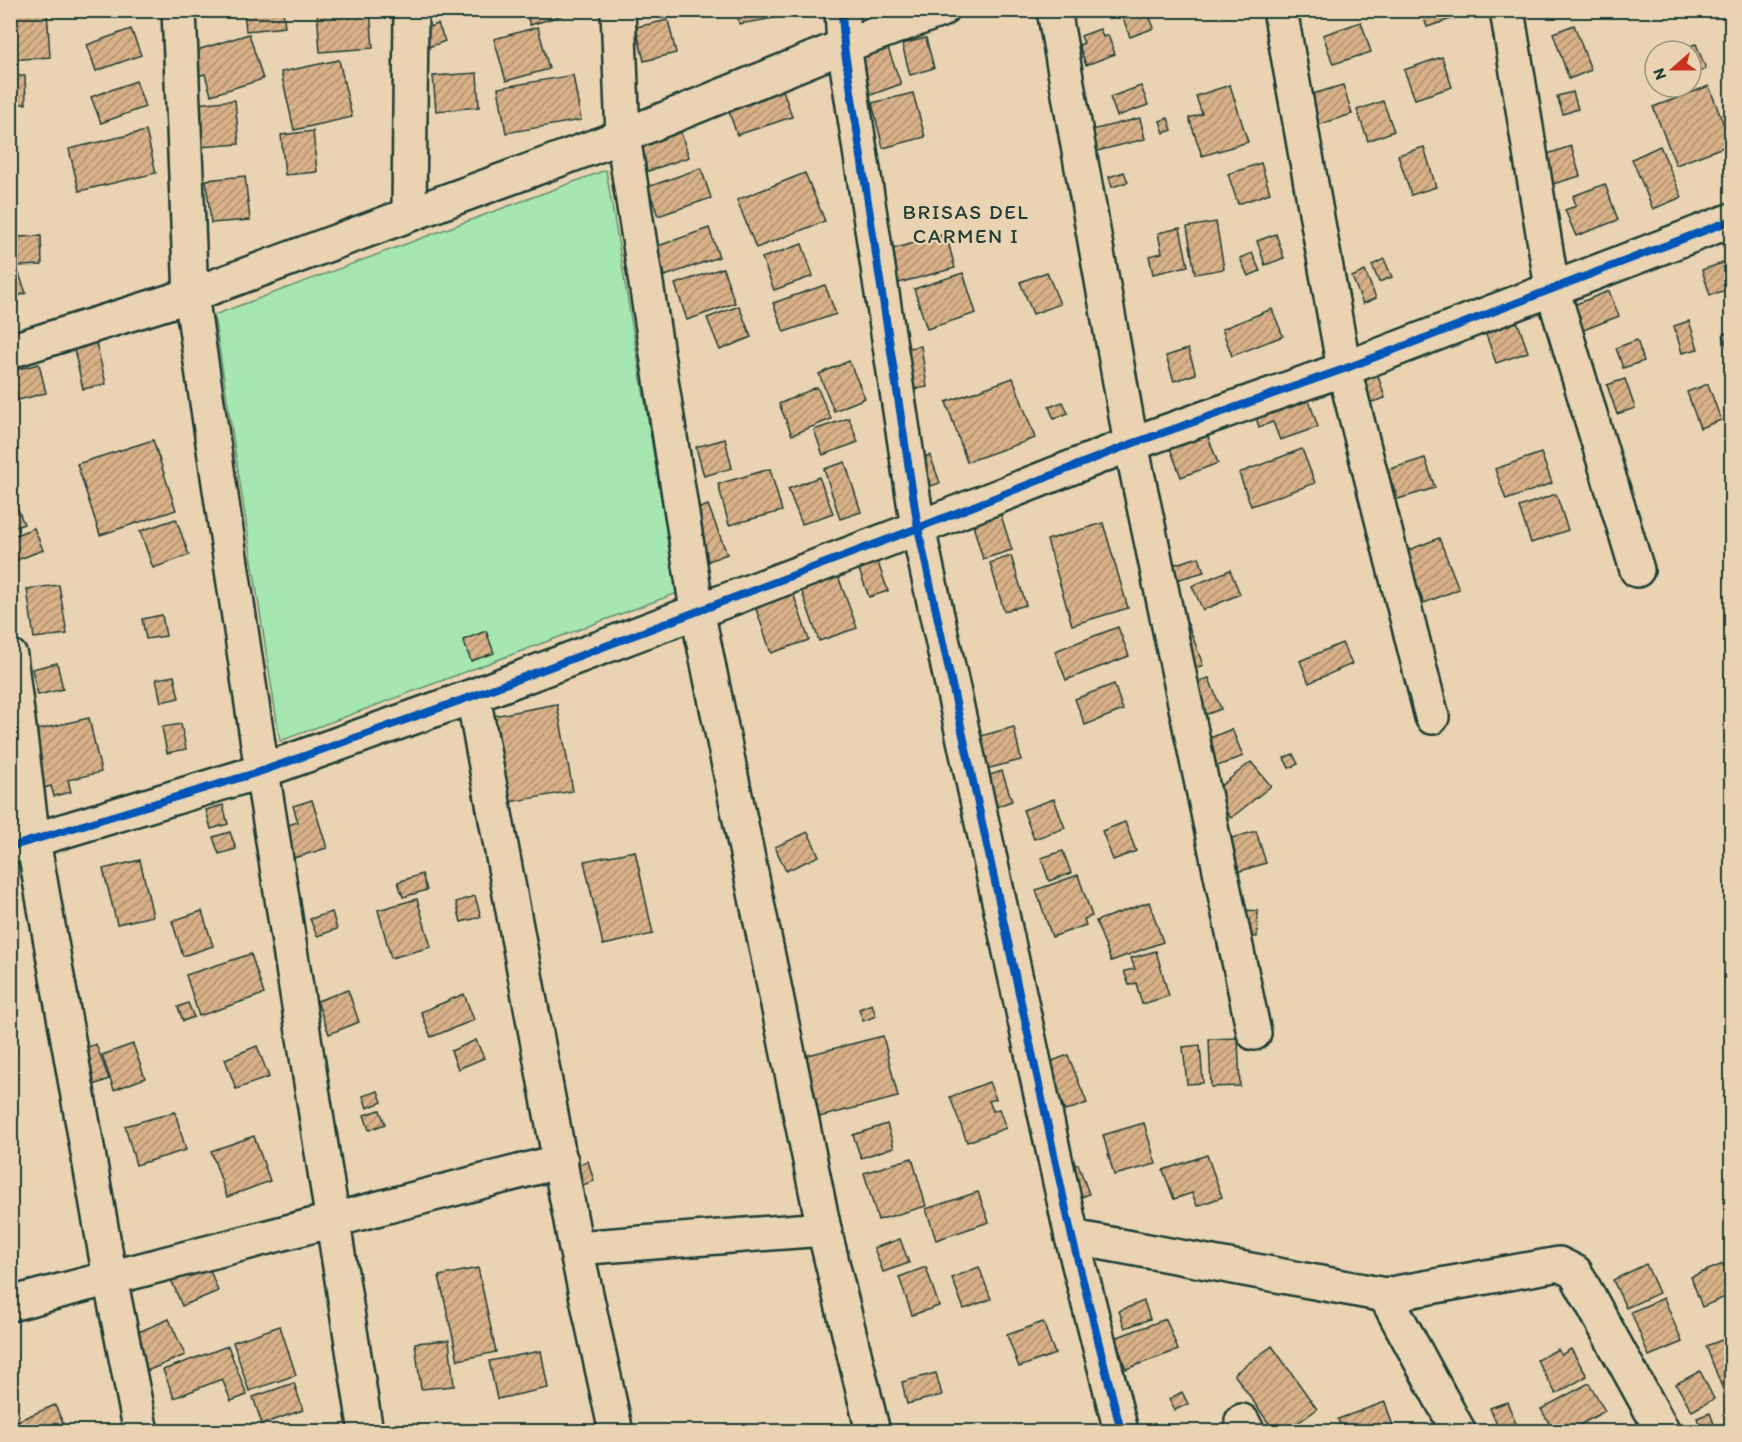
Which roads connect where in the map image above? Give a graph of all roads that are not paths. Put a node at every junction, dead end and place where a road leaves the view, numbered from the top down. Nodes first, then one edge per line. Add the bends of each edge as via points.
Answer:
1 (179, 10) edge
2 (411, 10) edge
3 (618, 10) edge
4 (842, 10) edge
5 (941, 10) edge
6 (1054, 10) edge
7 (1280, 10) edge
8 (1507, 10) edge
9 (844, 46) junction
10 (623, 136) junction
11 (409, 214) junction
12 (1731, 220) edge
13 (1552, 288) junction
14 (191, 295) junction
15 (10, 351) edge
16 (1344, 369) junction
17 (1131, 444) junction
18 (918, 528) junction
19 (1637, 570) dead end
20 (697, 610) junction
21 (10, 657) edge
22 (473, 696) junction
23 (1432, 717) dead end
24 (262, 771) junction
25 (22, 844) edge
26 (1254, 1033) dead end
27 (561, 1161) junction
28 (334, 1220) junction
29 (824, 1229) junction
30 (1072, 1237) junction
31 (576, 1248) junction
32 (110, 1278) junction
33 (1385, 1295) junction
34 (10, 1304) edge
35 (141, 1431) edge
36 (366, 1431) edge
37 (616, 1431) edge
38 (873, 1431) edge
39 (1121, 1431) edge
40 (1459, 1431) edge
41 (1663, 1431) edge

1 - 14 street
2 - 11 street
3 - 10 street
4 - 9 street
5 - 9 street
6 - 17 street
7 - 16 street
8 - 13 street
9 - 10 street
9 - 18 street
10 - 11 street
10 - 20 street
11 - 14 street
12 - 13 street
13 - 16 street
13 - 19 street
14 - 15 street
14 - 24 street
16 - 17 street
16 - 23 street
17 - 18 street
17 - 26 street
18 - 20 street
18 - 30 street
20 - 22 street
20 - 29 street
21 - 25 street
22 - 24 street
22 - 27 street
24 - 25 street
24 - 28 street
25 - 32 street
27 - 28 street
27 - 31 street
28 - 32 street
28 - 36 street
29 - 31 street
29 - 38 street
30 - 33 street
30 - 39 street
31 - 37 street
32 - 34 street
32 - 35 street
33 - 40 street
33 - 41 street via 1559,1264 1575,1272

